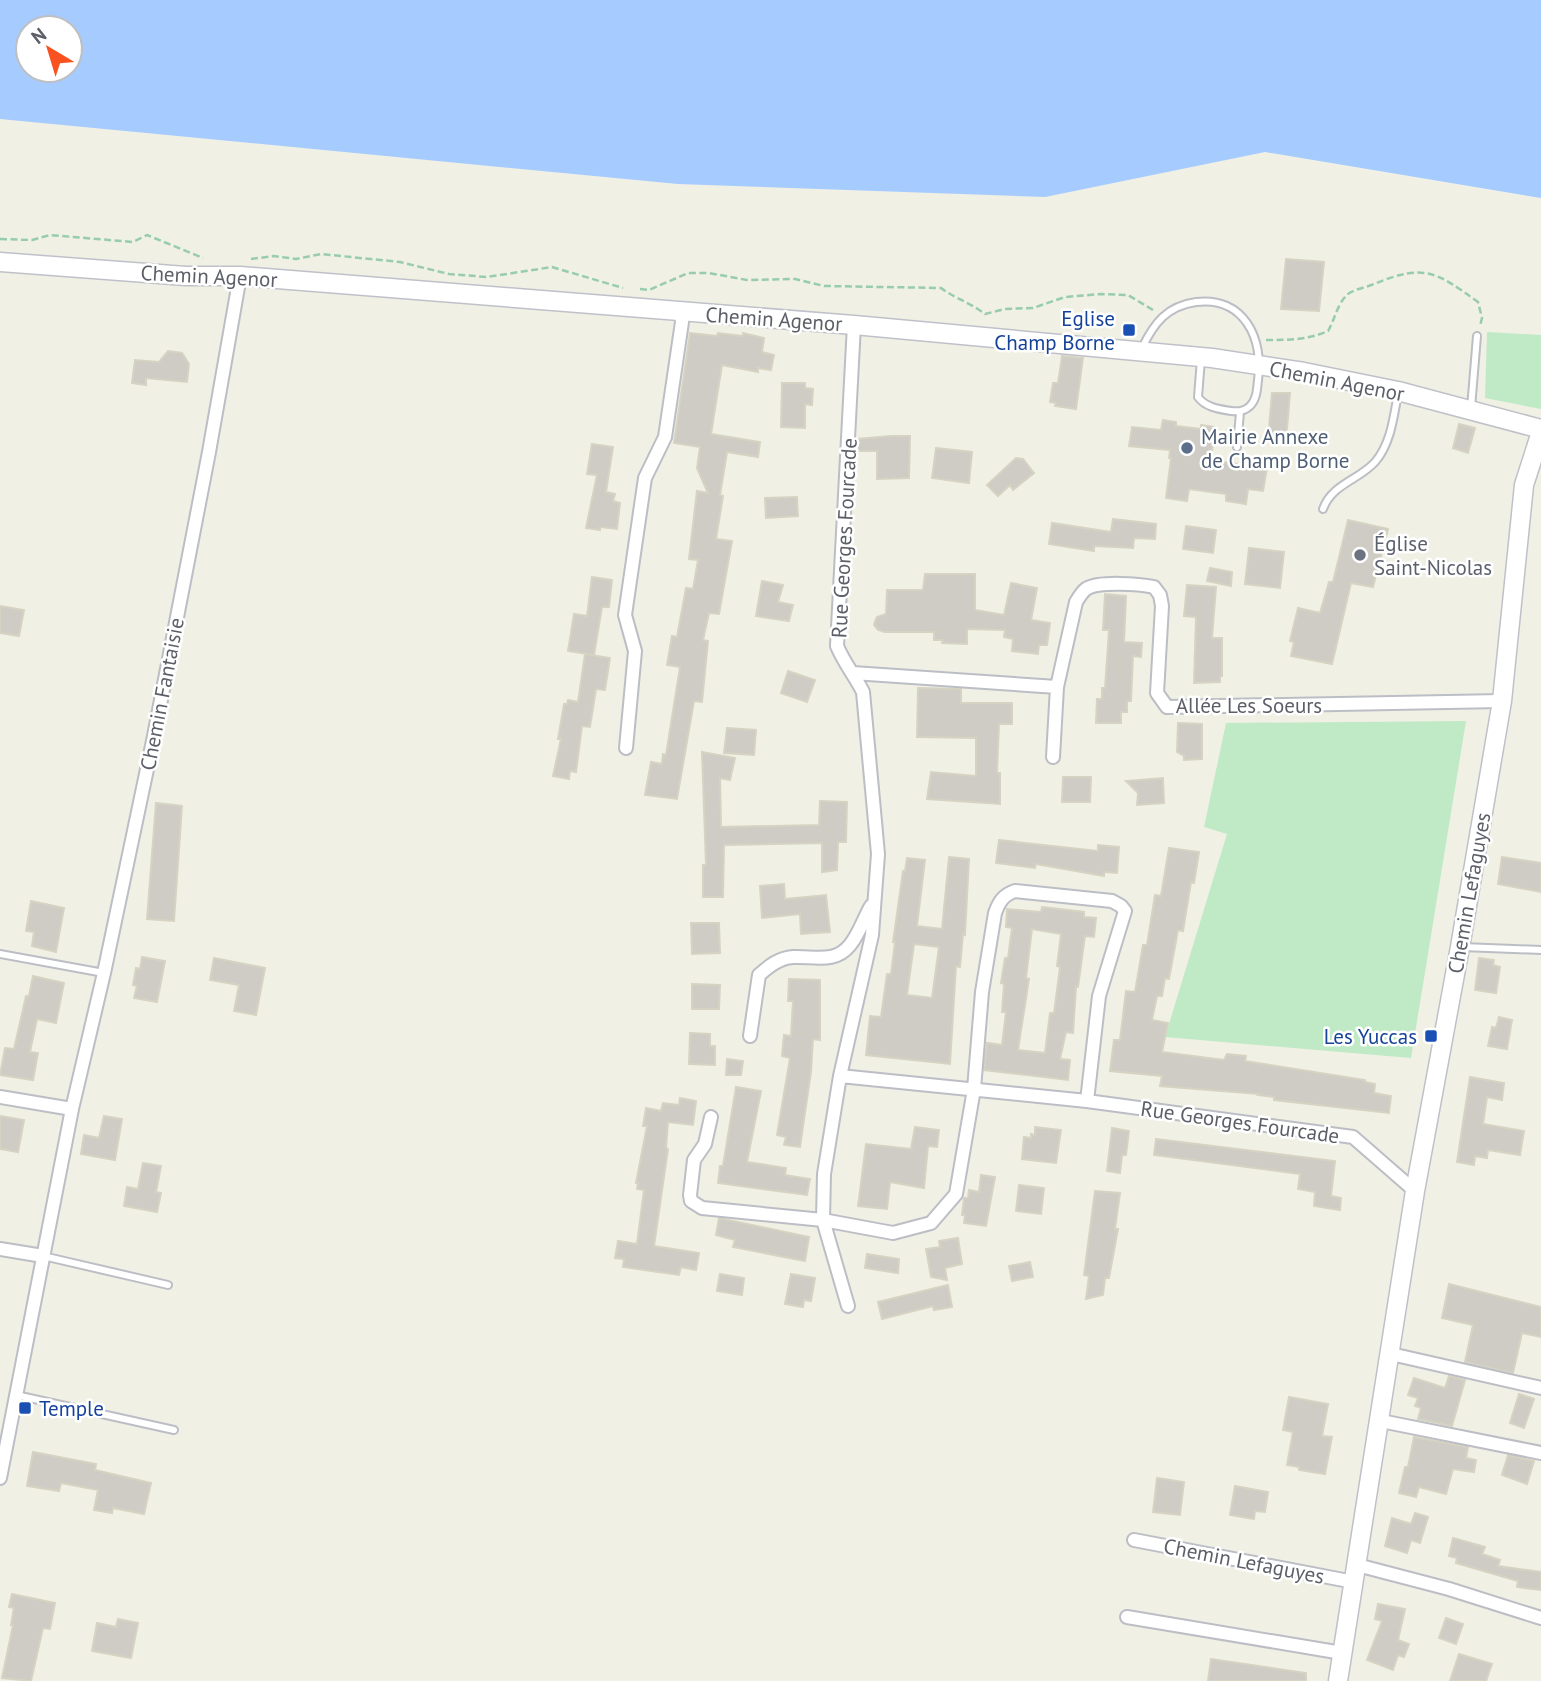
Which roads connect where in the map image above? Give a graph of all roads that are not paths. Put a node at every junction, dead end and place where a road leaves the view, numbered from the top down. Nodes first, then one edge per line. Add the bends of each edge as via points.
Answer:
1 (0, 262) edge
2 (240, 276) junction
3 (681, 312) junction
4 (854, 325) junction
5 (1477, 336) road end
6 (1140, 352) junction
7 (1202, 357) junction
8 (1260, 365) junction
9 (1398, 391) junction
10 (1471, 410) junction
11 (1240, 412) junction
12 (1541, 431) edge
13 (1237, 447) dead end
14 (1323, 509) dead end
15 (853, 673) junction
16 (1057, 687) junction
17 (1502, 701) junction
18 (626, 748) dead end
19 (1054, 757) dead end
20 (875, 900) junction
21 (1460, 947) junction
22 (1541, 950) edge
23 (0, 954) edge
24 (104, 973) junction
25 (750, 1036) dead end
26 (840, 1076) junction
27 (974, 1089) junction
28 (0, 1097) edge
29 (1087, 1101) junction
30 (72, 1109) junction
31 (711, 1117) dead end
32 (1415, 1191) junction
33 (823, 1220) junction
34 (0, 1249) edge
35 (44, 1256) junction
36 (168, 1285) dead end
37 (848, 1306) dead end
38 (1391, 1354) junction
39 (1541, 1388) edge
40 (16, 1399) junction
41 (0, 1401) edge
42 (1381, 1421) junction
43 (174, 1430) dead end
44 (1541, 1453) edge
45 (0, 1478) edge
46 (1134, 1540) dead end
47 (1355, 1573) junction
48 (1127, 1617) dead end
49 (1541, 1618) edge
50 (1342, 1653) junction
51 (1338, 1681) edge

1 - 2 main road, Chemin Agenor
2 - 3 main road, Chemin Agenor
2 - 24 street, Chemin Fantaisie via 154,736
3 - 4 main road, Chemin Agenor
3 - 18 street via 665,438 645,478 625,615 635,651
4 - 6 main road, Chemin Agenor
4 - 15 street, Rue Georges Fourcade via 837,646
5 - 10 lane
6 - 7 main road, Chemin Agenor
6 - 8 lane via 1163,315 1201,301 1227,306 1242,315 1256,340
7 - 8 main road, Chemin Agenor
7 - 11 lane via 1198,397 1207,406
8 - 9 main road, Chemin Agenor
8 - 11 lane via 1256,397
9 - 10 main road, Chemin Agenor
9 - 14 lane via 1392,424 1378,459 1335,489
10 - 12 main road, Chemin Agenor
11 - 13 lane
12 - 17 main road, Chemin Lefaguyes via 1524,485
15 - 16 street
15 - 20 street, Rue Georges Fourcade via 863,692 872,779 878,854
16 - 17 street, Allée Les Soeurs via 1076,602 1084,590 1141,584 1154,587 1160,595 1157,693 1167,706
16 - 19 street, Allée Les Soeurs
17 - 21 main road, Chemin Lefaguyes
20 - 25 street via 850,946 837,955 791,957 759,975
20 - 26 street, Rue Georges Fourcade via 872,934
21 - 22 lane
21 - 32 main road, Chemin Lefaguyes
23 - 24 lane
24 - 30 street, Chemin Fantaisie
26 - 27 street, Rue Georges Fourcade
26 - 33 street, Rue Georges Fourcade via 824,1174
27 - 29 street, Rue Georges Fourcade
27 - 29 street via 982,992 1000,901 1014,891 1112,901 1125,911 1099,996
27 - 33 street via 956,1194 931,1223 892,1233
28 - 30 street
29 - 32 street, Rue Georges Fourcade via 1353,1137
30 - 35 street, Chemin Fantaisie
31 - 33 street via 705,1144 694,1160 690,1195 696,1205
32 - 38 main road, Chemin Lefaguyes
33 - 37 street, Rue Georges Fourcade
34 - 35 street
35 - 36 lane
35 - 40 street, Chemin Fantaisie
38 - 39 street
38 - 42 main road, Chemin Lefaguyes
40 - 41 street
40 - 43 lane
40 - 45 street, Chemin Fantaisie
42 - 44 street
42 - 47 main road, Chemin Lefaguyes
46 - 47 street, Chemin Lefaguyes
47 - 49 street via 1449,1589
47 - 50 main road, Chemin Lefaguyes
48 - 50 street
50 - 51 main road, Chemin Lefaguyes

